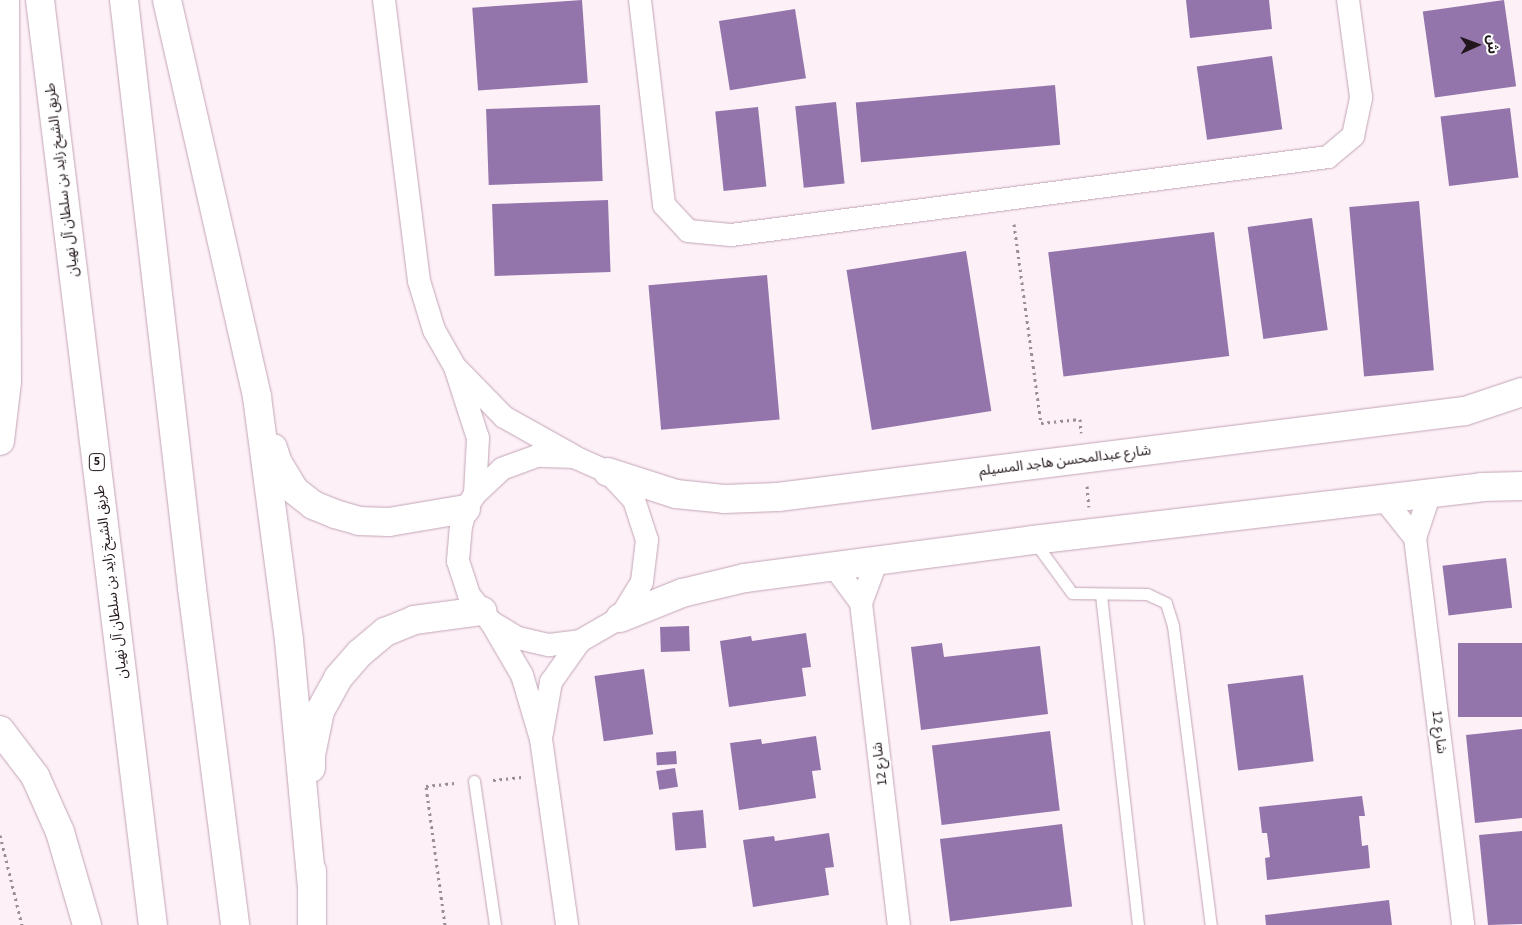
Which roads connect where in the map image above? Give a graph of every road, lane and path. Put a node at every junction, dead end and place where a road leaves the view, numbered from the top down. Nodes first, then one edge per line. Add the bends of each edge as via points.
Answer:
1 (5, 0) edge
2 (40, 0) edge
3 (124, 0) edge
4 (167, 0) edge
5 (384, 0) edge
6 (640, 0) edge
7 (1348, 0) edge
8 (1011, 198) junction
9 (455, 367) junction
10 (1522, 392) edge
11 (257, 397) junction
12 (0, 441) edge
13 (575, 457) junction
14 (1084, 459) junction
15 (608, 472) junction
16 (1522, 486) edge
17 (1430, 494) junction
18 (1384, 499) junction
19 (471, 502) junction
20 (1092, 533) junction
21 (1415, 538) junction
22 (1033, 540) junction
23 (877, 560) junction
24 (833, 565) junction
25 (1100, 594) junction
26 (861, 603) junction
27 (486, 616) junction
28 (620, 618) junction
29 (580, 641) junction
30 (0, 730) edge
31 (541, 739) junction
32 (474, 781) dead end
33 (426, 786) dead end
34 (0, 835) edge
35 (312, 889) junction
36 (22, 925) edge
37 (87, 925) edge
38 (153, 925) edge
39 (235, 925) edge
40 (312, 925) edge
41 (445, 925) edge
42 (495, 925) edge
43 (567, 925) edge
44 (899, 925) edge
45 (1138, 925) edge
46 (1211, 925) edge
47 (1463, 925) edge

1 - 12 main road via 7,372
2 - 38 main road, طريق الشيخ زايد بن سلطان آل نهيان / 5
3 - 39 main road via 192,588
4 - 11 main road
5 - 9 street via 419,281 434,330
6 - 8 street via 664,205 688,231 731,235
7 - 8 street via 1361,97 1353,136 1328,157
8 - 14 path via 1041,423 1080,419
9 - 13 street via 504,417
9 - 19 street via 478,438
10 - 14 main road, شارع عبدالمحسن هاجد المسيلم via 1465,411
11 - 19 main road via 278,463 294,490 313,505 359,521 389,522
11 - 35 main road via 289,640
13 - 15 street
13 - 19 street via 537,456 502,468
14 - 15 main road, شارع عبدالمحسن هاجد المسيلم via 778,497 724,499 676,494
14 - 20 path
15 - 28 street via 634,500 648,540 642,582
16 - 17 main road
17 - 18 main road
17 - 21 street, شارع 12
18 - 20 main road
18 - 21 street
19 - 27 street via 461,526 458,561 469,595
20 - 22 main road
21 - 47 street, شارع 12
22 - 23 main road
22 - 25 lane via 1072,593
23 - 24 main road
23 - 26 street, شارع 12
24 - 26 street, شارع 12
24 - 28 main road via 745,578 682,593
25 - 45 lane
25 - 46 lane via 1147,594 1166,603 1173,626
26 - 44 street, شارع 12
27 - 29 street via 518,638 549,645
27 - 31 street via 522,675
27 - 35 main road via 414,620 386,632 360,653 338,678 320,711 311,755
28 - 29 street
29 - 31 street via 551,682
30 - 37 main road via 35,776 60,832
31 - 43 street
32 - 42 lane
33 - 41 path
34 - 36 path
35 - 40 main road

